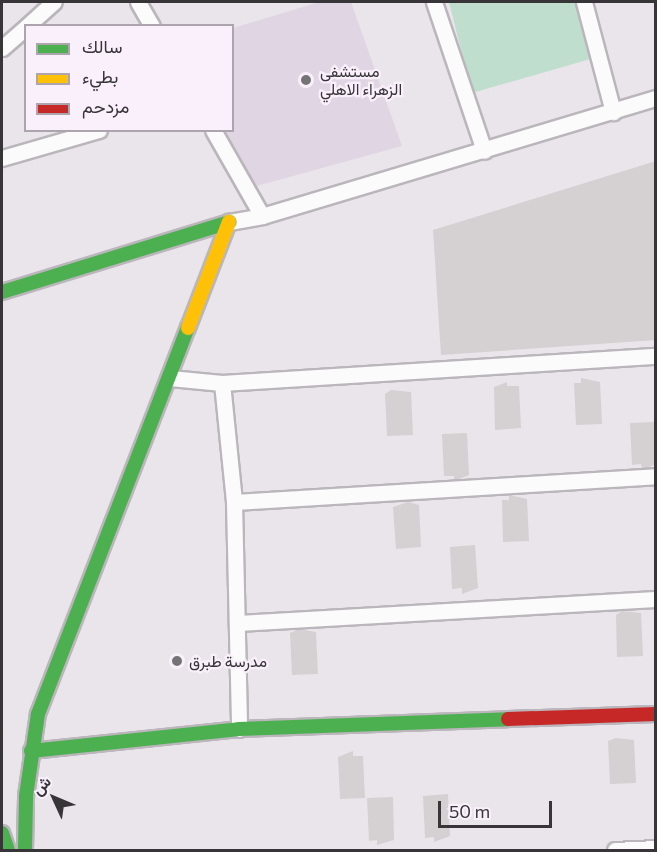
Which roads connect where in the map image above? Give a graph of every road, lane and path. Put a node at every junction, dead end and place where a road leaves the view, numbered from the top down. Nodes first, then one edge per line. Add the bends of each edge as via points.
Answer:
1 (54, 2) edge
2 (138, 2) edge
3 (434, 2) edge
4 (584, 2) edge
5 (28, 24) edge
6 (151, 24) edge
7 (24, 28) edge
8 (2, 48) edge
9 (656, 98) edge
10 (613, 112) junction
11 (92, 132) edge
12 (214, 132) edge
13 (484, 151) junction
14 (2, 158) edge
15 (262, 216) junction
16 (229, 222) junction
17 (2, 292) edge
18 (656, 356) edge
19 (170, 378) junction
20 (222, 383) junction
21 (656, 476) edge
22 (234, 502) junction
23 (656, 599) edge
24 (237, 623) junction
25 (656, 714) edge
26 (239, 729) junction
27 (31, 751) junction
28 (2, 833) edge
29 (656, 848) edge
30 (8, 850) edge
31 (25, 850) edge
32 (615, 850) edge

1 - 5 street
2 - 6 street
3 - 13 street
4 - 10 street
7 - 8 street
9 - 10 street
10 - 13 street
11 - 14 street
12 - 15 street
13 - 15 street
15 - 16 street
16 - 17 street
16 - 19 street
18 - 20 street
19 - 20 street
19 - 27 street via 38,714
20 - 22 street
21 - 22 street
22 - 24 street
23 - 24 street
24 - 26 street
25 - 26 street
26 - 27 street
27 - 31 street
28 - 30 street
29 - 32 street

